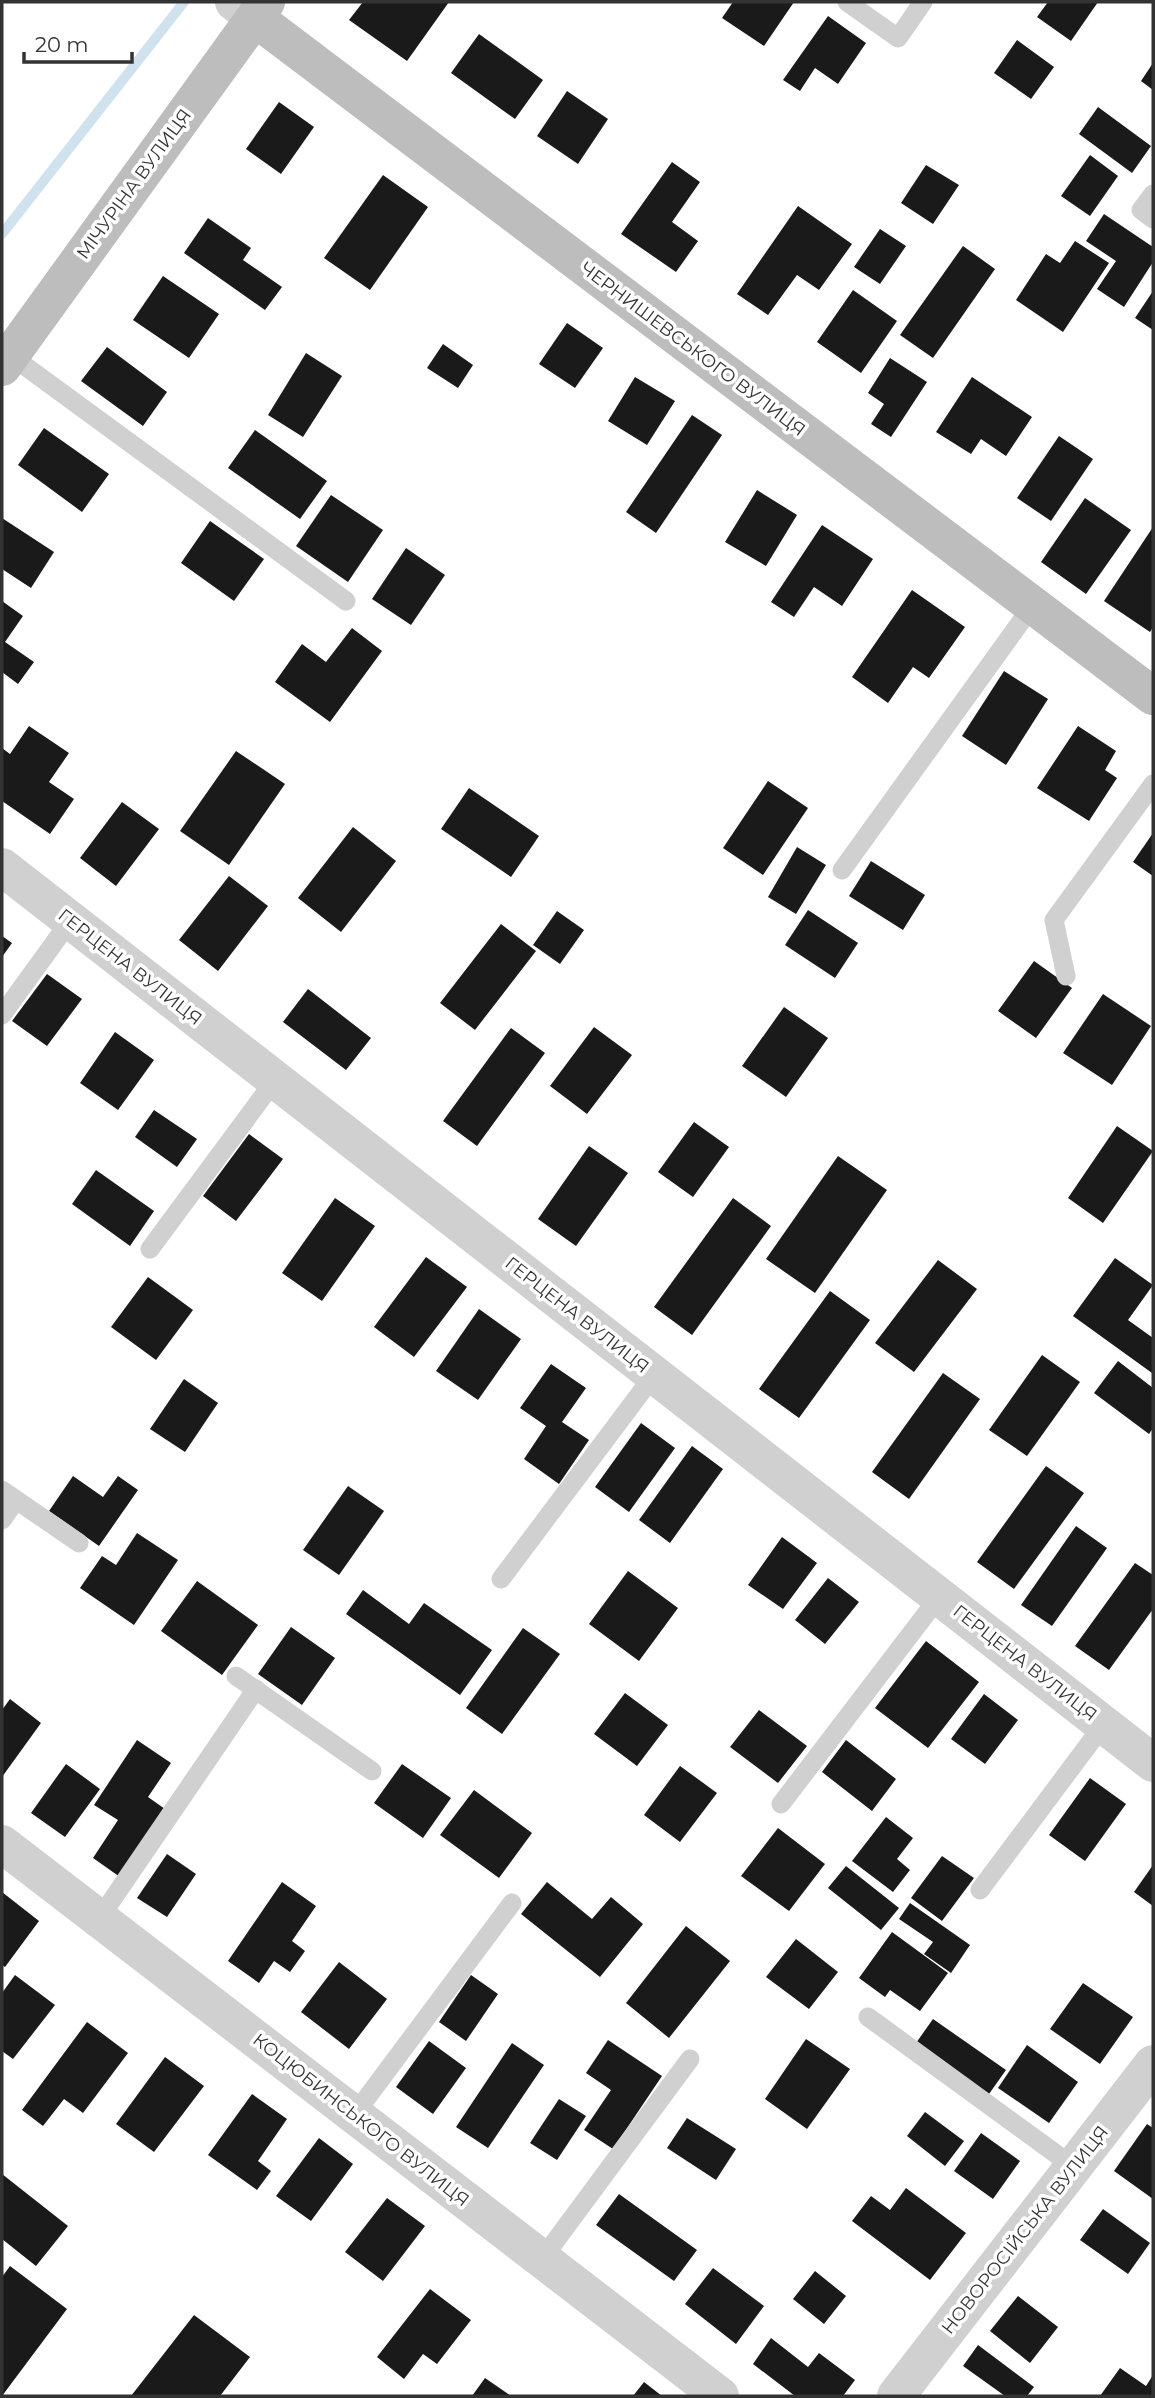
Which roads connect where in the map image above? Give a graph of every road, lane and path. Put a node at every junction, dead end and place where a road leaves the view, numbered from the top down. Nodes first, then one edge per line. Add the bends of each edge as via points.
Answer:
1 (847, 2) edge
2 (923, 2) edge
3 (252, 7) edge
4 (1153, 194) edge
5 (1153, 219) edge
6 (6, 361) edge
7 (346, 601) dead end
8 (1033, 605) junction
9 (1153, 696) edge
10 (1153, 784) edge
11 (2, 867) edge
12 (842, 870) dead end
13 (70, 920) junction
14 (1066, 976) dead end
15 (2, 1015) edge
16 (275, 1080) junction
17 (150, 1249) dead end
18 (654, 1375) junction
19 (9, 1495) edge
20 (2, 1520) edge
21 (79, 1543) dead end
22 (502, 1579) dead end
23 (939, 1597) junction
24 (236, 1676) dead end
25 (256, 1689) junction
26 (1104, 1724) junction
27 (1153, 1763) edge
28 (372, 1771) dead end
29 (781, 1804) dead end
30 (2, 1844) edge
31 (980, 1889) dead end
32 (512, 1903) dead end
33 (99, 1919) junction
34 (868, 2017) dead end
35 (690, 2059) dead end
36 (1153, 2064) edge
37 (354, 2115) junction
38 (1074, 2167) junction
39 (542, 2259) junction
40 (720, 2396) edge
41 (896, 2396) edge

1 - 2 lane via 898,38
3 - 6 street, МІЧУРІНА ВУЛИЦЯ
3 - 8 street, ЧЕРНИШЕВСЬКОГО ВУЛИЦЯ
4 - 5 lane via 1141,210
6 - 7 lane
8 - 9 street, ЧЕРНИШЕВСЬКОГО ВУЛИЦЯ
8 - 12 lane
10 - 14 lane via 1054,920
11 - 13 street, ГЕРЦЕНА ВУЛИЦЯ
13 - 15 lane
13 - 16 street, ГЕРЦЕНА ВУЛИЦЯ
16 - 17 lane
16 - 18 street, ГЕРЦЕНА ВУЛИЦЯ
18 - 22 lane
18 - 23 street, ГЕРЦЕНА ВУЛИЦЯ
19 - 20 lane
19 - 21 lane
23 - 26 street, ГЕРЦЕНА ВУЛИЦЯ
23 - 29 lane
24 - 25 lane
25 - 28 lane
25 - 33 lane
26 - 27 street, ГЕРЦЕНА ВУЛИЦЯ
26 - 31 lane
30 - 33 street, КОЦЮБИНСЬКОГО ВУЛИЦЯ
32 - 37 lane
33 - 37 street, КОЦЮБИНСЬКОГО ВУЛИЦЯ
34 - 38 lane
35 - 39 lane
36 - 38 street, НОВОРОСІЙСЬКА ВУЛИЦЯ
37 - 39 street, КОЦЮБИНСЬКОГО ВУЛИЦЯ
38 - 41 street, НОВОРОСІЙСЬКА ВУЛИЦЯ
39 - 40 street, КОЦЮБИНСЬКОГО ВУЛИЦЯ

